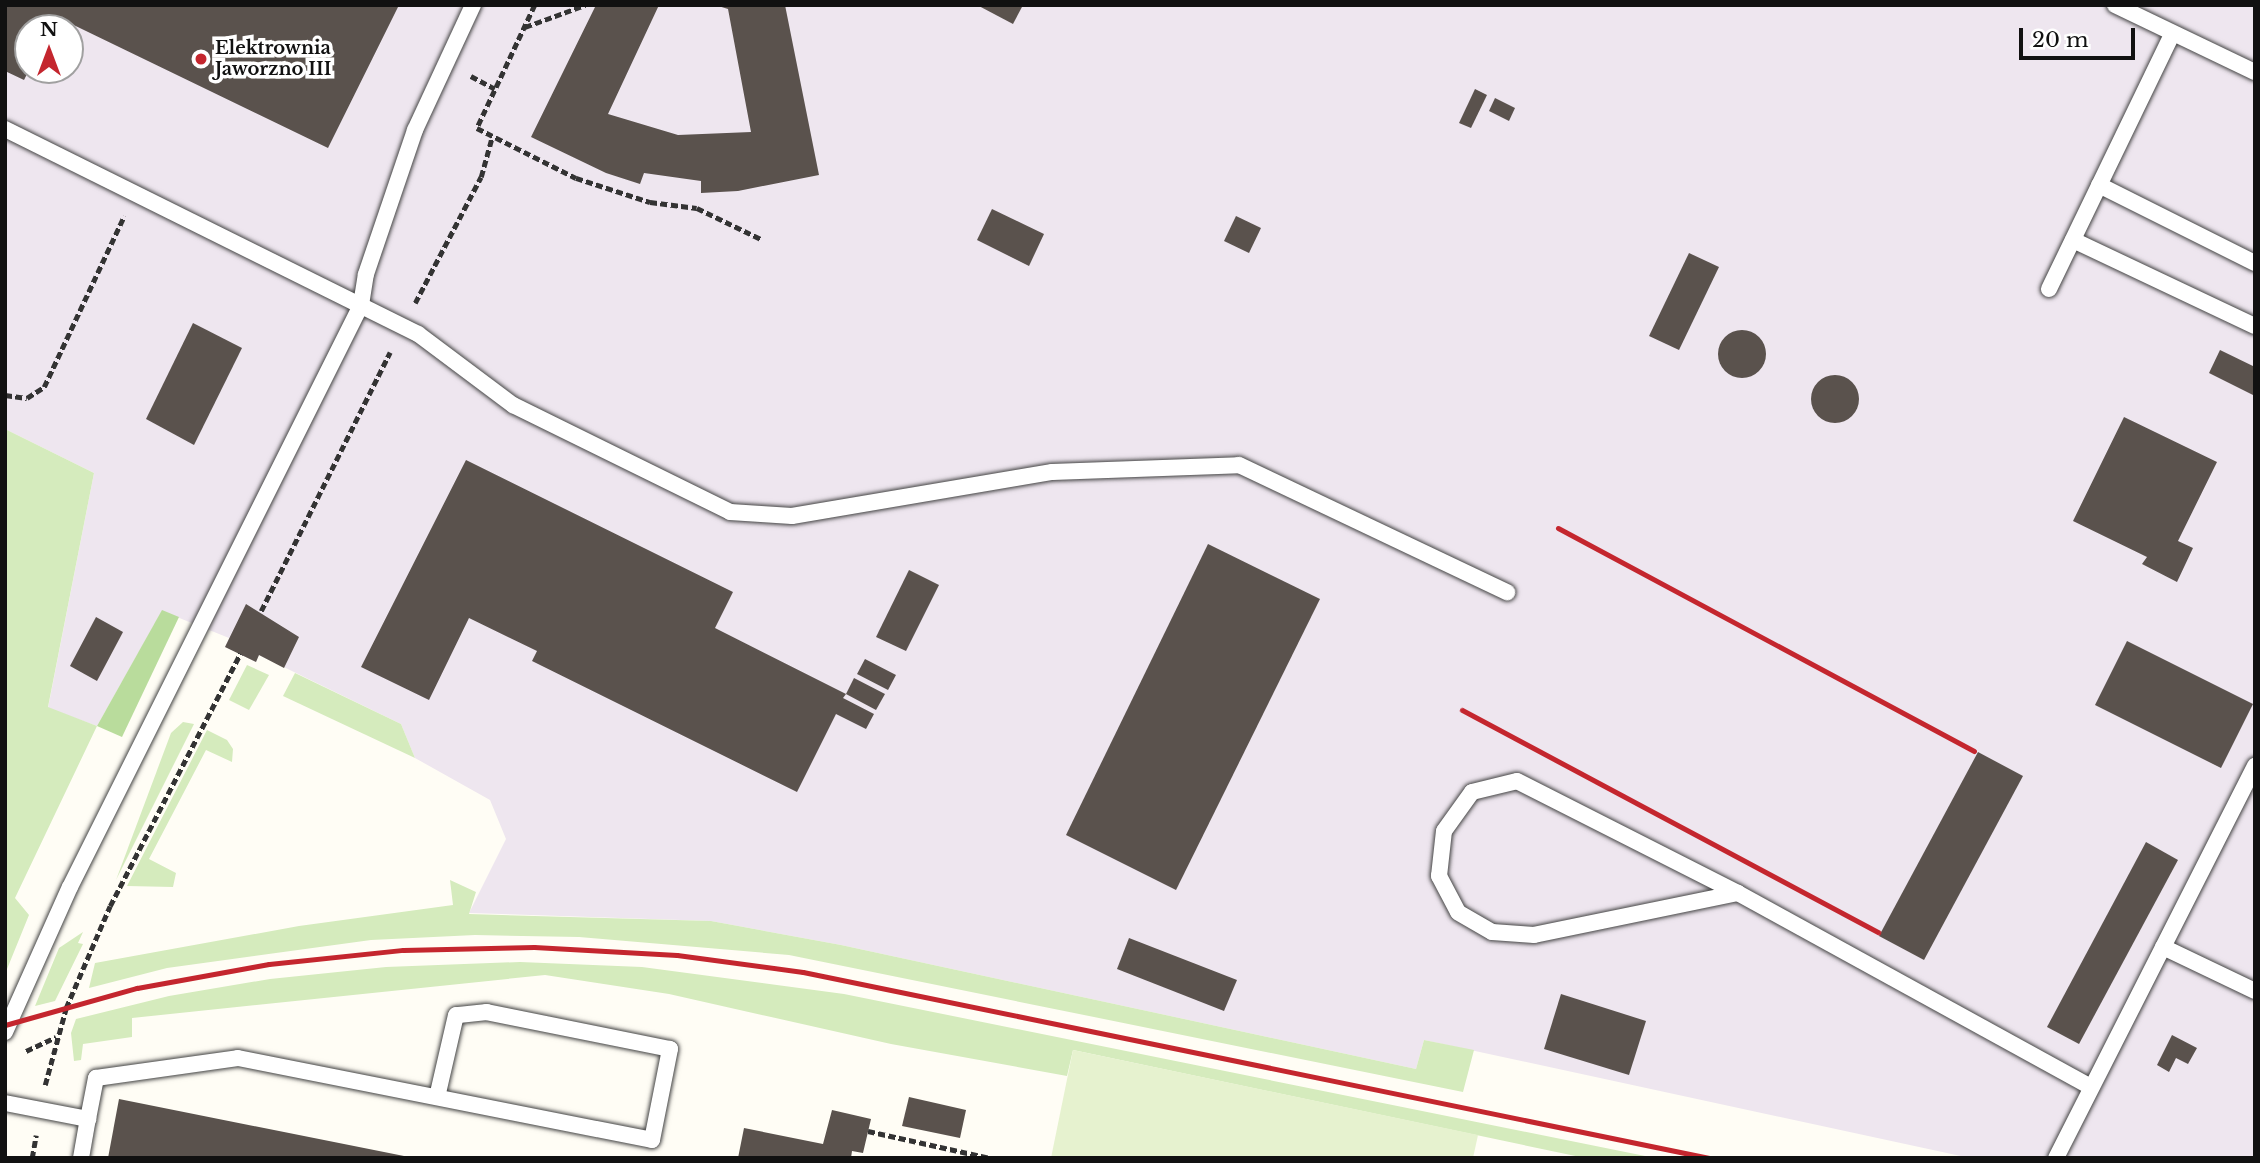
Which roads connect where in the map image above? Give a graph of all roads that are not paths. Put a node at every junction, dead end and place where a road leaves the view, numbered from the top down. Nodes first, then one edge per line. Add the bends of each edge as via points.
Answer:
1 (473, 5) edge
2 (2115, 5) edge
3 (2172, 33) junction
4 (2255, 72) edge
5 (5, 129) edge
6 (2099, 186) junction
7 (2073, 240) junction
8 (2255, 262) edge
9 (2049, 289) dead end
10 (361, 305) junction
11 (2255, 326) edge
12 (1507, 592) dead end
13 (2255, 766) edge
14 (1738, 893) junction
15 (2164, 947) junction
16 (2255, 991) edge
17 (5, 1032) edge
18 (2091, 1087) junction
19 (437, 1097) junction
20 (5, 1103) edge
21 (88, 1119) junction
22 (81, 1158) edge
23 (2056, 1158) edge

1 - 10 lane via 415,130 366,274
2 - 3 lane
3 - 4 lane
3 - 6 lane
5 - 10 lane
6 - 7 lane
6 - 8 lane
7 - 9 lane
7 - 11 lane
10 - 12 lane via 403,326 513,405 730,512 792,516 1052,472 1239,465
10 - 17 lane via 70,887
13 - 15 lane
14 - 14 lane via 1534,935 1492,932 1458,912 1439,876 1444,831 1472,792 1517,781
14 - 18 lane
15 - 16 lane
15 - 18 lane
18 - 23 lane
19 - 19 lane via 652,1140 670,1049 487,1012 456,1015
19 - 21 lane via 238,1058 96,1078
20 - 21 lane
21 - 22 lane

